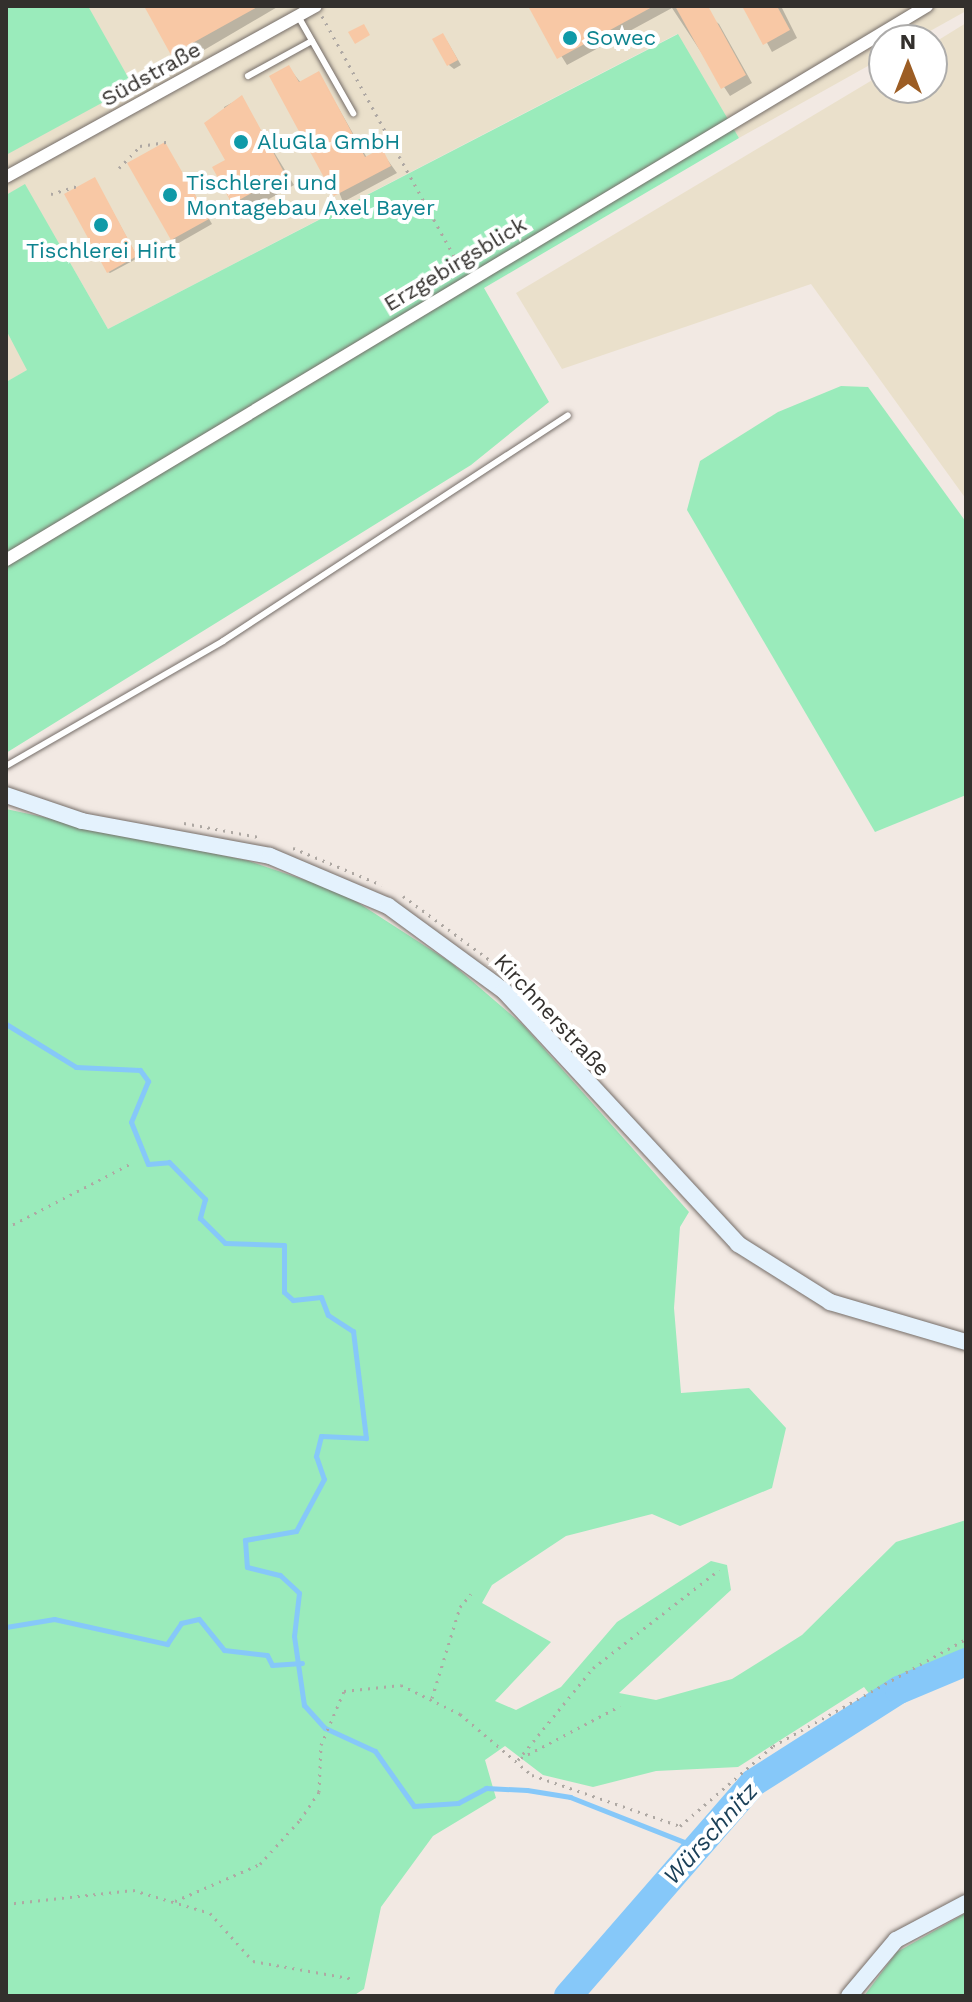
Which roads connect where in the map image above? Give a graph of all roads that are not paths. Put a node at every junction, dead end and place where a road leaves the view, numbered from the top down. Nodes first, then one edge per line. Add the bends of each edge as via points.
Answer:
1 (316, 6) edge
2 (927, 6) edge
3 (298, 16) junction
4 (312, 41) junction
5 (248, 76) dead end
6 (353, 113) dead end
7 (6, 177) edge
8 (568, 415) dead end
9 (6, 560) edge
10 (6, 766) edge
11 (6, 795) edge
12 (966, 1342) edge
13 (966, 1903) edge
14 (849, 1996) edge

1 - 3 street, Südstraße
2 - 9 street, Erzgebirgsblick
3 - 4 lane
3 - 7 street, Südstraße
4 - 5 lane
4 - 6 lane
8 - 10 lane via 223,641
11 - 12 street, Kirchnerstraße via 97,824 270,856 388,906 504,991 738,1244 830,1302
13 - 14 street via 896,1940

